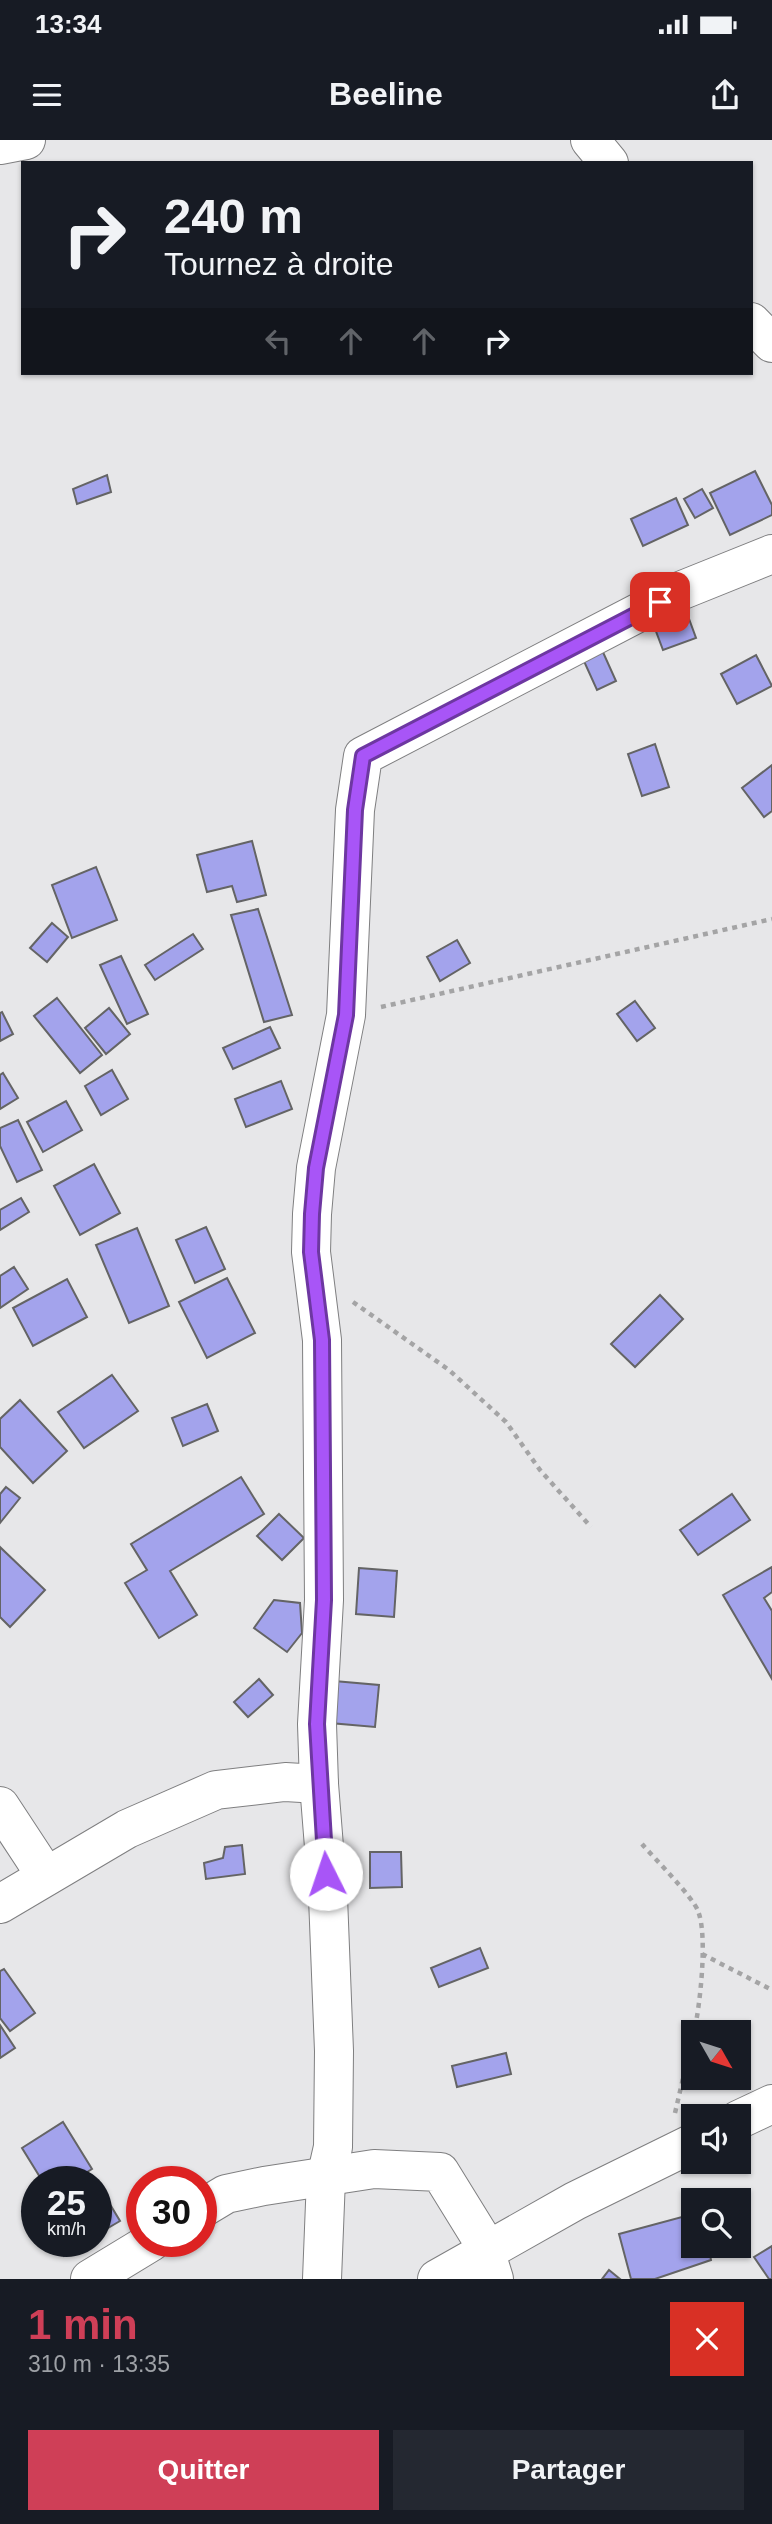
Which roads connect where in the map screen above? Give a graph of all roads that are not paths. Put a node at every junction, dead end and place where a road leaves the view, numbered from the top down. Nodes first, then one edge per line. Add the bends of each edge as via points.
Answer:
1 (26, 140) edge
2 (590, 140) edge
3 (0, 145) edge
4 (607, 161) edge
5 (753, 324) edge
6 (772, 343) edge
7 (772, 554) edge
8 (319, 1784) junction
9 (0, 1806) edge
10 (46, 1876) junction
11 (0, 1904) edge
12 (772, 2104) edge
13 (751, 2114) edge
14 (680, 2149) edge
15 (326, 2179) junction
16 (217, 2199) edge
17 (126, 2257) edge
18 (489, 2264) edge
19 (90, 2279) edge
20 (322, 2279) edge
21 (437, 2279) edge

1 - 3 street
2 - 4 street
5 - 6 street
7 - 8 street via 680,591 363,756 355,810 346,1015 316,1168 311,1252 322,1340
8 - 10 street via 285,1782 216,1790 127,1829
8 - 15 street via 334,2051 333,2147
9 - 10 street
10 - 11 street
12 - 13 street
14 - 18 street
15 - 16 street via 226,2194
15 - 18 street via 374,2169 440,2172 482,2240
15 - 20 street
17 - 19 street
18 - 21 street

